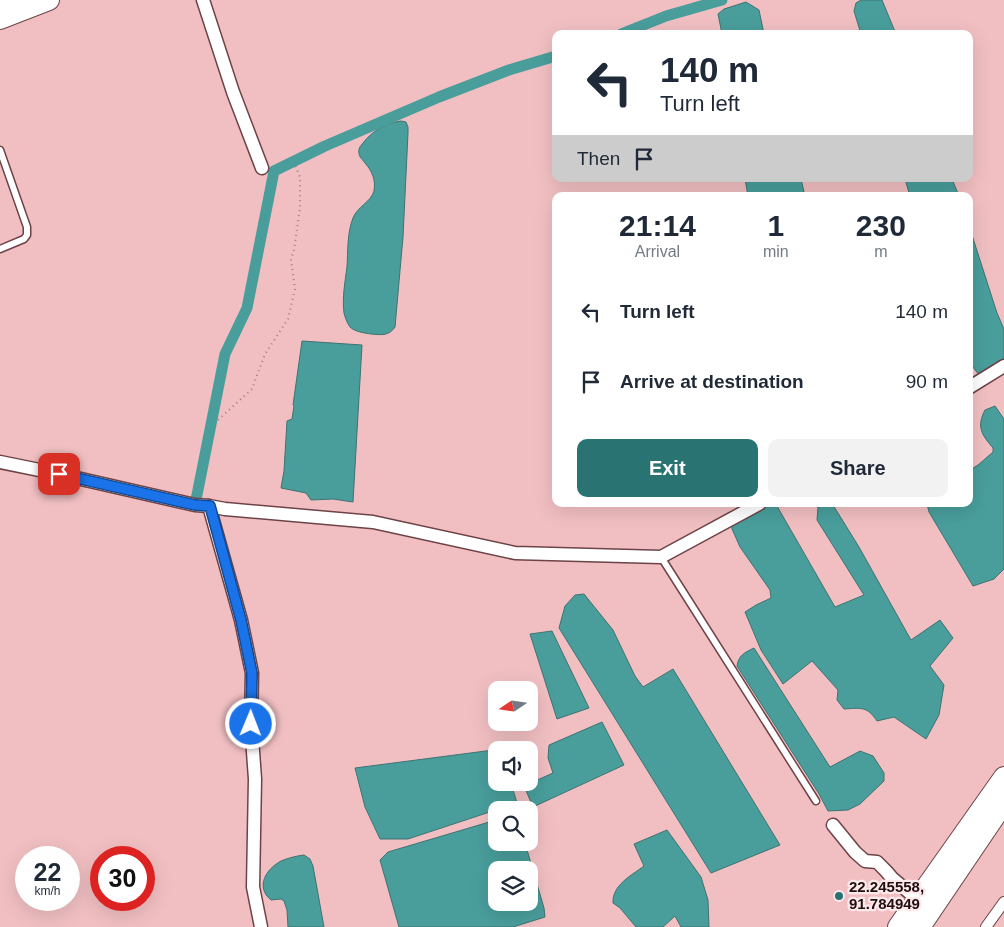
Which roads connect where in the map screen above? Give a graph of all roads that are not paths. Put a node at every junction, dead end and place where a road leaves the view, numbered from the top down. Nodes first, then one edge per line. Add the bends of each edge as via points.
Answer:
1 (20, 0) edge
2 (49, 0) edge
3 (203, 0) edge
4 (0, 8) edge
5 (0, 19) edge
6 (0, 150) edge
7 (262, 168) dead end
8 (0, 248) edge
9 (1004, 366) edge
10 (973, 386) edge
11 (0, 462) edge
12 (210, 506) junction
13 (753, 507) edge
14 (661, 557) junction
15 (1004, 777) edge
16 (816, 801) dead end
17 (1004, 803) edge
18 (833, 825) dead end
19 (917, 899) junction
20 (1004, 902) edge
21 (261, 927) edge
22 (898, 927) edge
23 (920, 927) edge
24 (986, 927) edge

1 - 4 highway
2 - 5 main road
3 - 7 street
6 - 8 lane via 27,227 24,239
9 - 10 street
11 - 12 street
12 - 14 street via 373,522 515,553
12 - 21 street via 252,673 253,887
13 - 14 street
14 - 16 lane
15 - 19 main road
17 - 23 main road
18 - 19 street via 855,852 865,860 877,862
19 - 22 main road
20 - 24 street

